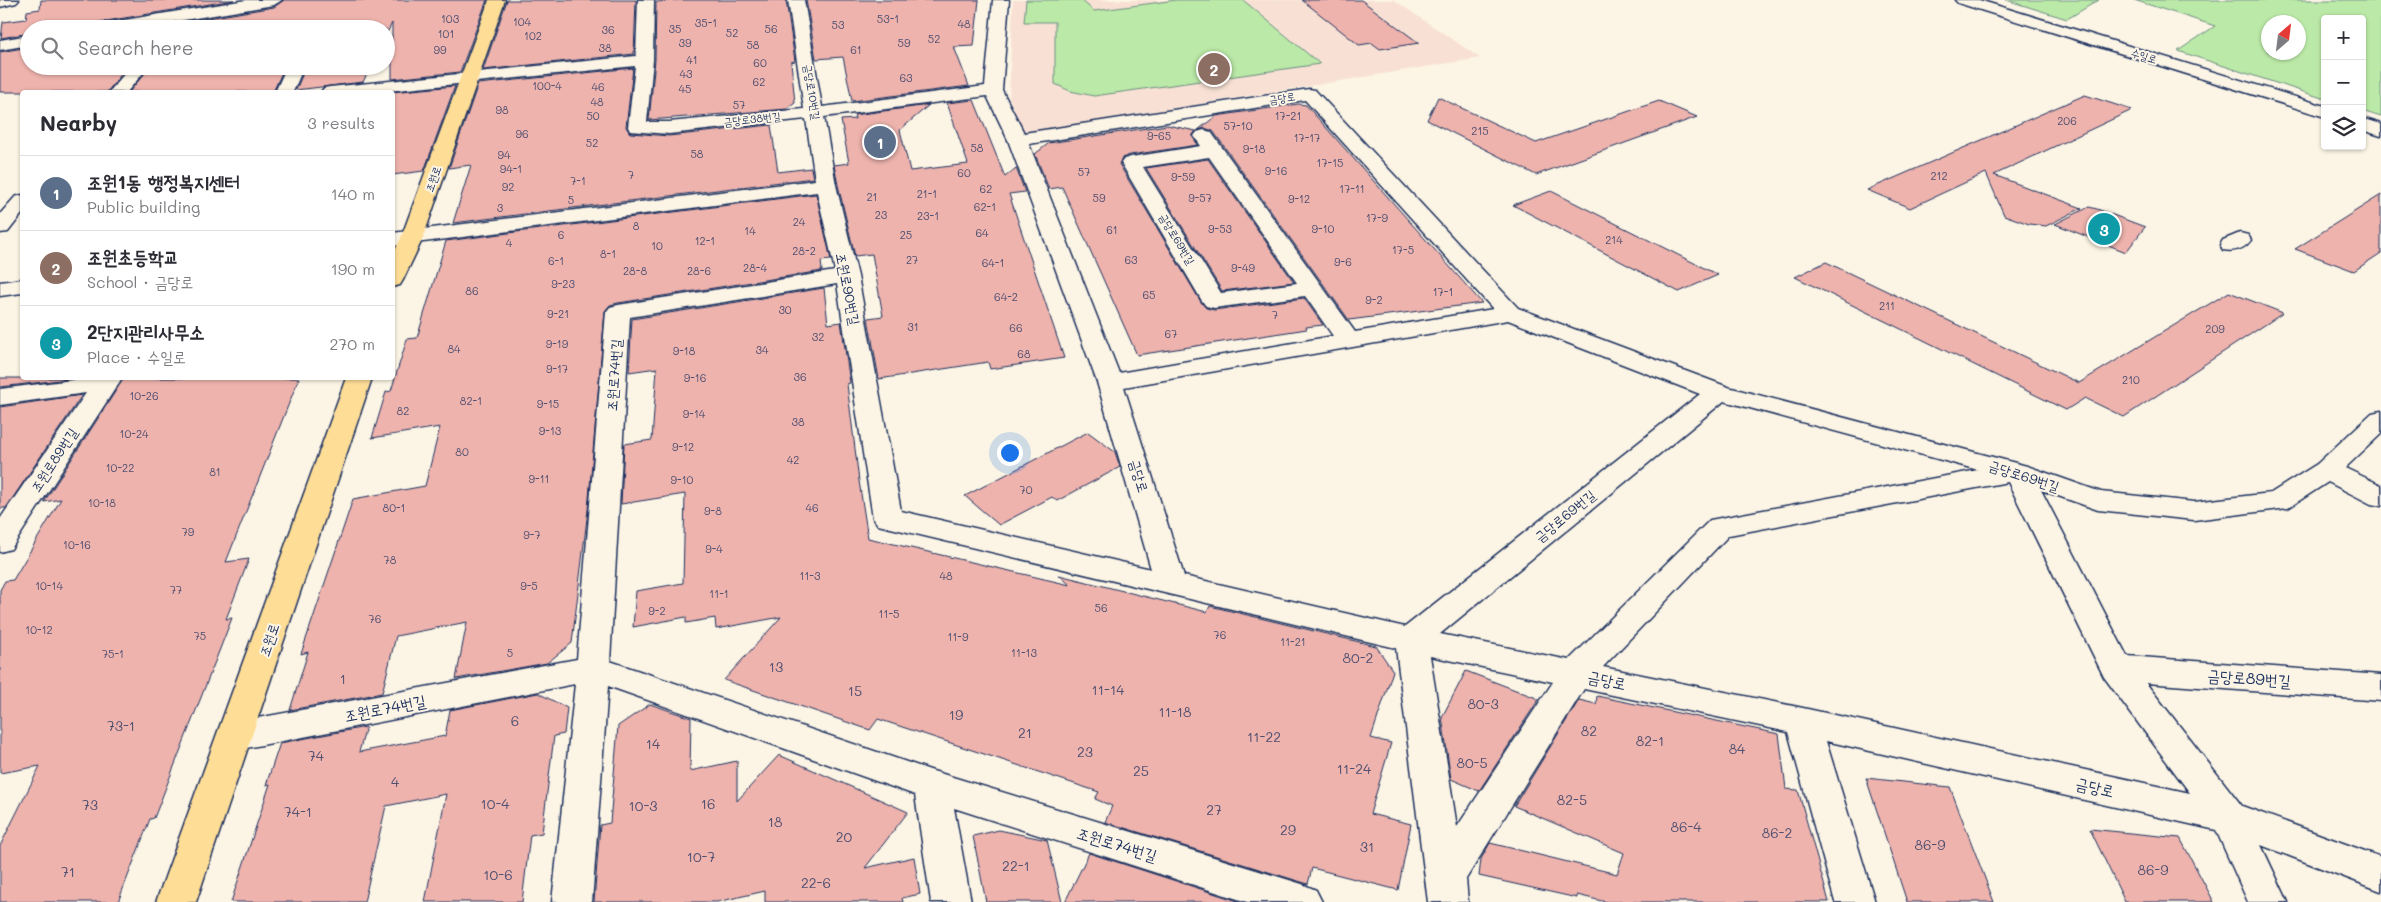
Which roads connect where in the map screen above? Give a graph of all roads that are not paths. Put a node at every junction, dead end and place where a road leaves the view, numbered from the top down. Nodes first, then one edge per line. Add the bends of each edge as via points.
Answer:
1 (11, 0) edge
2 (274, 0) edge
3 (497, 0) edge
4 (646, 0) edge
5 (796, 0) edge
6 (1001, 0) edge
7 (1963, 0) edge
8 (0, 2) edge
9 (137, 20) edge
10 (20, 42) edge
11 (0, 45) edge
12 (644, 60) junction
13 (133, 75) edge
14 (292, 75) edge
15 (470, 77) junction
16 (120, 90) edge
17 (285, 90) edge
18 (349, 90) edge
19 (993, 90) junction
20 (1310, 94) joint
21 (2321, 111) edge
22 (815, 113) junction
23 (1188, 114) junction
24 (2366, 125) edge
25 (2381, 130) edge
26 (1018, 140) junction
27 (1214, 150) junction
28 (826, 185) junction
29 (20, 203) edge
30 (0, 227) edge
31 (402, 239) edge
32 (395, 268) edge
33 (847, 276) junction
34 (20, 286) edge
35 (1312, 288) junction
36 (0, 289) edge
37 (1510, 313) junction
38 (1349, 341) junction
39 (107, 380) edge
40 (358, 380) edge
41 (1110, 382) junction
42 (1719, 392) junction
43 (0, 397) edge
44 (2381, 419) edge
45 (2327, 470) junction
46 (2017, 472) junction
47 (2381, 497) edge
48 (0, 542) edge
49 (1171, 583) junction
50 (1411, 640) junction
51 (593, 668) junction
52 (2116, 668) junction
53 (1576, 674) junction
54 (2381, 688) edge
55 (1803, 722) junction
56 (236, 736) junction
57 (932, 786) junction
58 (2228, 817) junction
59 (2381, 874) edge
60 (1447, 889) edge
61 (176, 902) edge
62 (572, 902) edge
63 (951, 902) edge
64 (1302, 902) edge
65 (1855, 902) edge
66 (2268, 902) edge

1 - 8 street
2 - 9 street
3 - 15 main road, 조원로
4 - 12 street, 금당로38번길
5 - 22 street, 금당로10번길
6 - 19 street
7 - 21 street, 수일로
10 - 11 street
12 - 15 street
12 - 22 street, 금당로38번길 via 638,127 669,128
13 - 16 street
14 - 17 street
15 - 18 street
15 - 31 main road, 조원로
19 - 22 street, 금당로38번길
19 - 26 street, 금당로
20 - 23 street, 금당로
20 - 37 street, 금당로69번길
22 - 28 street, 금당로10번길
23 - 26 street, 금당로
23 - 27 street
24 - 25 street
26 - 41 street, 금당로
27 - 35 street
27 - 35 street, 금당로69번길 via 1131,163 1214,302
28 - 31 street
28 - 33 street, 조원로90번길
29 - 30 street
31 - 32 main road, 조원로
33 - 49 street, 조원로90번길 via 888,518
33 - 51 street, 조원로74번길 via 618,312
34 - 36 street
35 - 38 street
37 - 38 street
37 - 42 street, 금당로69번길
38 - 41 street
39 - 43 street
39 - 48 street, 조원로89번길
40 - 56 main road, 조원로
41 - 49 street, 금당로
42 - 46 street, 금당로69번길
42 - 50 street, 금당로69번길
44 - 45 street
45 - 46 street, 금당로69번길 via 2278,500 2194,511 2098,501
45 - 47 street
46 - 52 street
46 - 53 street via 1720,527
49 - 50 street, 금당로
50 - 53 street, 금당로
50 - 60 street
51 - 56 street, 조원로74번길
51 - 57 street, 조원로74번길
51 - 62 street, 조원로74번길
52 - 54 street, 금당로89번길
52 - 58 street
53 - 55 street, 금당로
53 - 60 street
55 - 58 street, 금당로
55 - 65 street
56 - 61 main road, 조원로
57 - 63 street
57 - 64 street, 조원로74번길
58 - 59 street, 금당로
58 - 66 street

